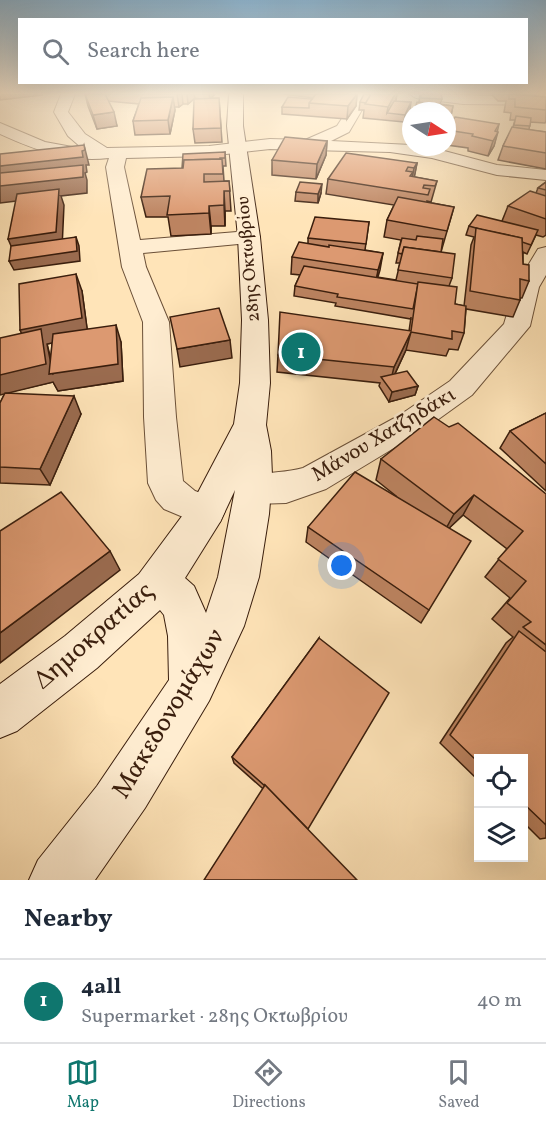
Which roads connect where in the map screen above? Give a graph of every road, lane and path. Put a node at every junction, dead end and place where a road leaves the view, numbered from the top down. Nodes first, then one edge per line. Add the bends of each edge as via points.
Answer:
1 (9, 135) edge
2 (60, 135) edge
3 (76, 135) edge
4 (236, 135) edge
5 (329, 135) edge
6 (308, 144) junction
7 (237, 147) junction
8 (28, 149) junction
9 (112, 153) junction
10 (546, 175) edge
11 (249, 237) junction
12 (130, 247) junction
13 (546, 254) edge
14 (537, 292) edge
15 (250, 424) junction
16 (253, 489) junction
17 (207, 511) junction
18 (154, 588) junction
19 (192, 684) junction
20 (0, 714) edge
21 (58, 880) edge

1 - 8 street
2 - 8 street
3 - 9 street via 83,143
4 - 7 street, 28ης Οκτωβρίου
5 - 6 street
6 - 7 street
6 - 10 street via 412,149 496,170
7 - 9 street
7 - 11 street, 28ης Οκτωβρίου
8 - 9 street
9 - 12 street
11 - 12 street
11 - 15 street, 28ης Οκτωβρίου via 256,356
12 - 17 street via 156,322 166,483 180,502
13 - 14 street, Μάνου Χατζηδάκι
14 - 16 street, Μάνου Χατζηδάκι via 517,326 461,388 411,423 314,479 286,488
15 - 16 street, Μακεδονομάχων
15 - 17 street, Δημοκρατίας
16 - 19 street, Μακεδονομάχων via 231,604
17 - 18 street, Δημοκρατίας
18 - 19 street via 170,592 182,606 190,641
18 - 20 street, Δημοκρατίας via 81,652
19 - 21 street, Μακεδονομάχων via 123,795

